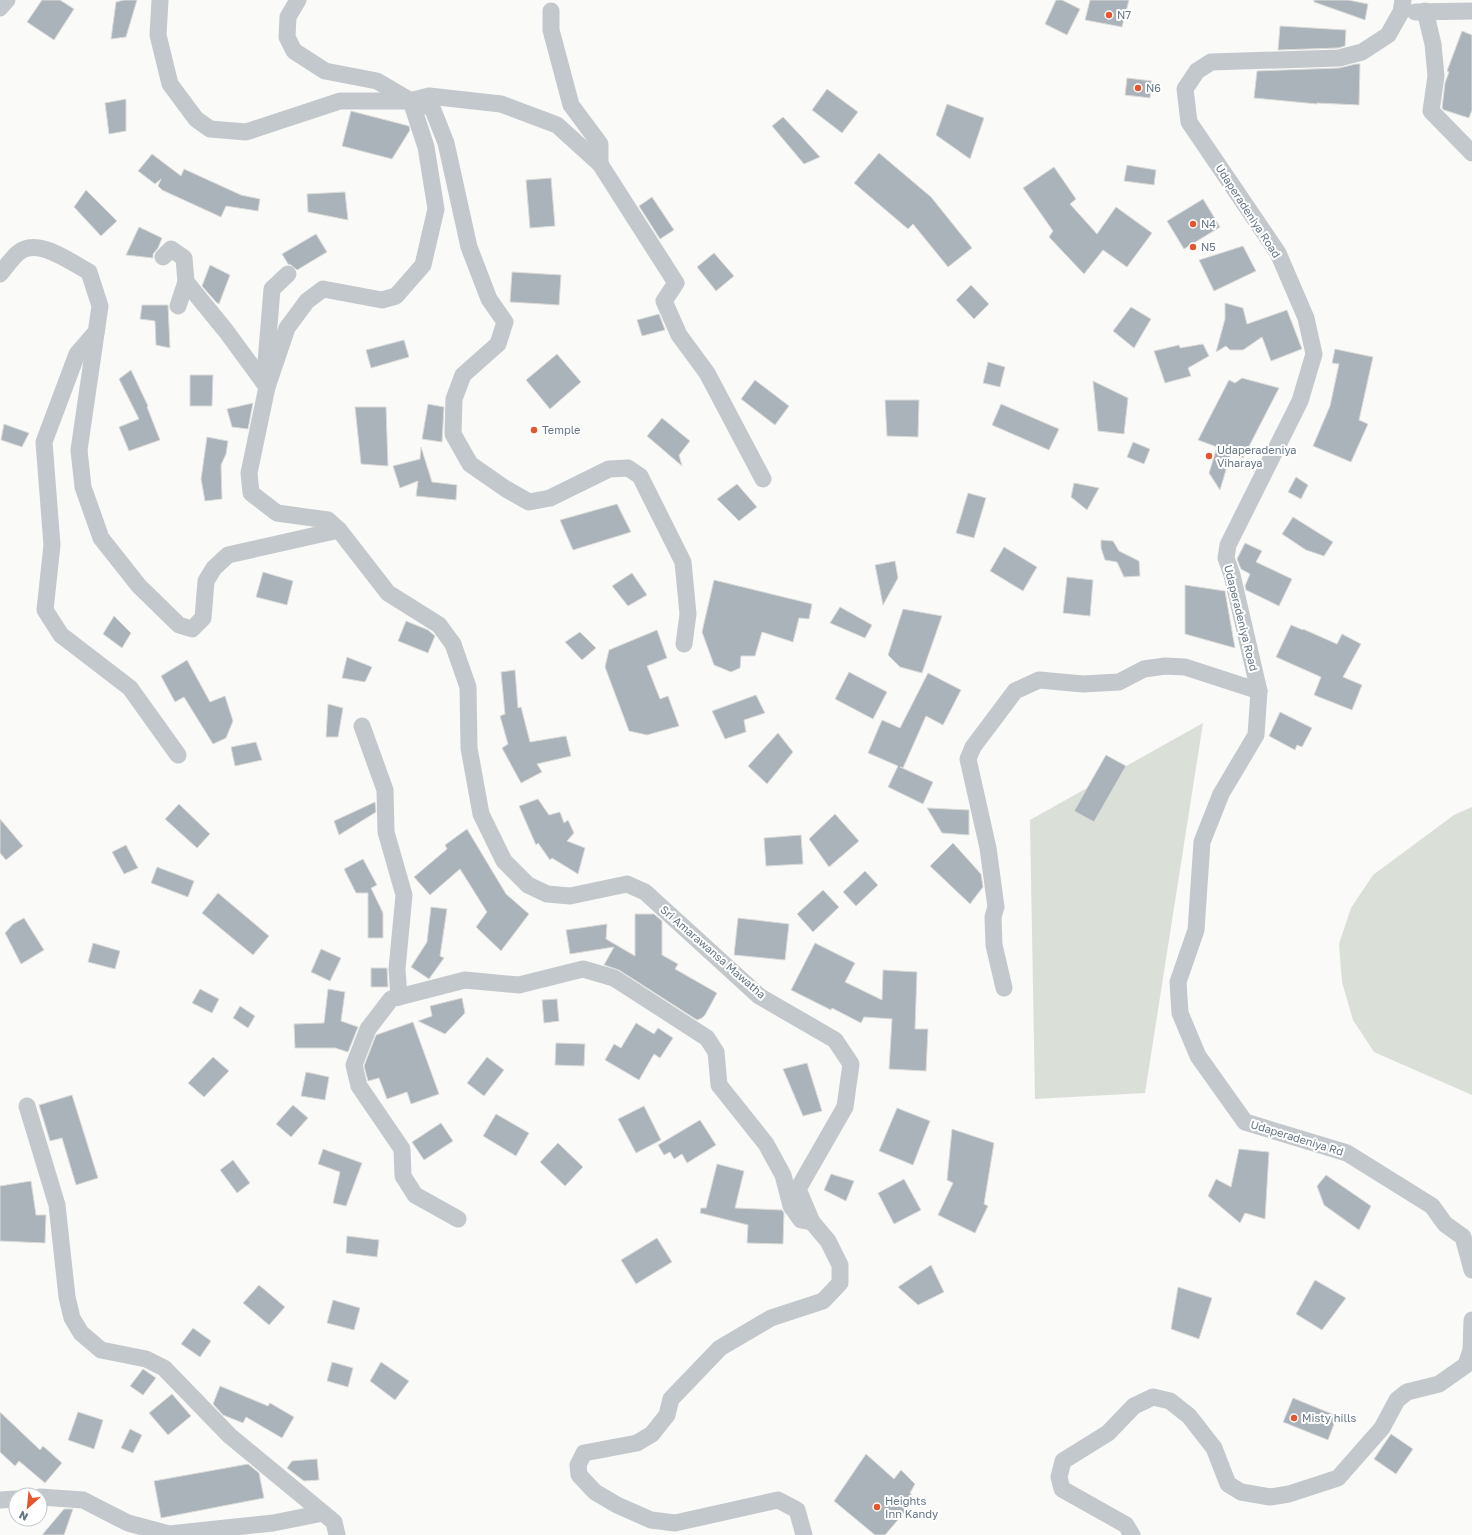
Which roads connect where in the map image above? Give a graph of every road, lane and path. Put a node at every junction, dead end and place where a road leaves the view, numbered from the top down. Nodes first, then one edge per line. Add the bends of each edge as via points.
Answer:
1 (7, 0) edge
2 (160, 0) edge
3 (298, 0) edge
4 (1402, 6) edge
5 (0, 8) edge
6 (551, 10) dead end
7 (1472, 11) edge
8 (1425, 12) junction
9 (411, 101) junction
10 (1472, 153) edge
11 (600, 164) junction
12 (163, 257) dead end
13 (0, 274) edge
14 (288, 274) dead end
15 (186, 282) junction
16 (178, 306) dead end
17 (96, 332) junction
18 (265, 386) junction
19 (763, 479) dead end
20 (339, 530) junction
21 (684, 644) dead end
22 (1259, 691) junction
23 (362, 726) dead end
24 (178, 755) dead end
25 (1004, 988) dead end
26 (399, 997) junction
27 (1198, 1056) joint
28 (26, 1106) dead end
29 (458, 1219) dead end
30 (812, 1222) junction
31 (1472, 1270) edge
32 (1472, 1320) edge
33 (48, 1498) edge
34 (323, 1514) junction
35 (338, 1535) edge
36 (804, 1535) edge
37 (1132, 1535) edge

1 - 5 street
2 - 9 street via 158,35 170,84 196,119 210,129 246,132 340,101
3 - 9 street via 288,17 287,37 294,51 326,72 377,81
4 - 8 street
4 - 22 street, Udaperadeniya Road via 1388,34 1362,52 1339,58 1211,62 1197,71 1185,89 1189,122 1278,253 1306,318 1314,354 1300,401 1228,545 1226,558
6 - 11 street via 551,30 570,104 600,144
7 - 8 street
8 - 10 street via 1433,44 1436,76 1431,111
9 - 11 street via 429,96 501,104 556,125
9 - 18 street via 426,147 436,209 423,265 396,296 382,300 323,289 307,301 287,328
9 - 21 street via 425,104 433,110 446,143 469,247 489,299 505,322 498,344 463,376 454,399 453,434 470,464 529,502 550,498 609,469 628,468 640,476 683,562 688,614
11 - 19 street via 676,283 664,301 679,335 707,374
12 - 15 street via 171,249 184,258
13 - 17 street via 19,252 32,246 48,249 89,272 100,306
14 - 18 street via 272,289
15 - 16 street
15 - 18 street via 226,331
17 - 20 street via 79,450 83,487 101,538 139,586 179,625 192,629 203,618 206,581 214,568 228,555
17 - 24 street via 77,354 44,442 52,545 45,610 62,635 130,688
18 - 20 street via 249,473 251,493 277,513 328,520
20 - 30 street, Sri Amarawansa Mawatha via 388,593 439,625 453,644 468,687 469,748 481,814 504,861 528,885 548,894 570,896 627,884 644,892 759,996 835,1040 851,1064 845,1107 798,1189
22 - 25 street via 1186,666 1165,666 1144,669 1119,682 1083,684 1039,680 1015,691 973,747 968,760 988,848 996,907 993,917 994,945
22 - 27 street, Udaperadeniya Road via 1256,735 1221,794 1202,842 1196,930 1178,982 1180,1013
23 - 26 street via 385,790 386,832 404,895 397,970
26 - 29 street via 391,999 368,1028 354,1065 359,1086 402,1149 403,1176 415,1194
26 - 30 street via 465,980 518,985 582,969 614,978 707,1038 716,1052 720,1085 766,1144 782,1175 791,1206 801,1220
27 - 31 street, Udaperadeniya Rd via 1245,1122 1348,1153 1432,1206 1445,1224 1463,1237
28 - 34 street via 57,1204 67,1297 72,1318 81,1333 101,1350 146,1358 164,1368 230,1436
30 - 36 street, Sri Amarawansa Mawatha via 828,1241 840,1265 840,1283 823,1300 771,1318 720,1348 671,1399 667,1415 652,1434 637,1443 584,1453 578,1465 579,1475 595,1492 651,1520 675,1523 778,1500 797,1510
32 - 37 street via 1471,1350 1466,1365 1440,1384 1407,1392 1397,1400 1382,1428 1338,1478 1289,1494 1270,1497 1241,1492 1228,1484 1214,1448 1189,1416 1170,1401 1153,1397 1134,1406 1108,1433 1063,1461 1059,1478 1062,1489 1126,1525
33 - 34 street via 83,1500 128,1523 170,1534
34 - 35 street via 334,1522

